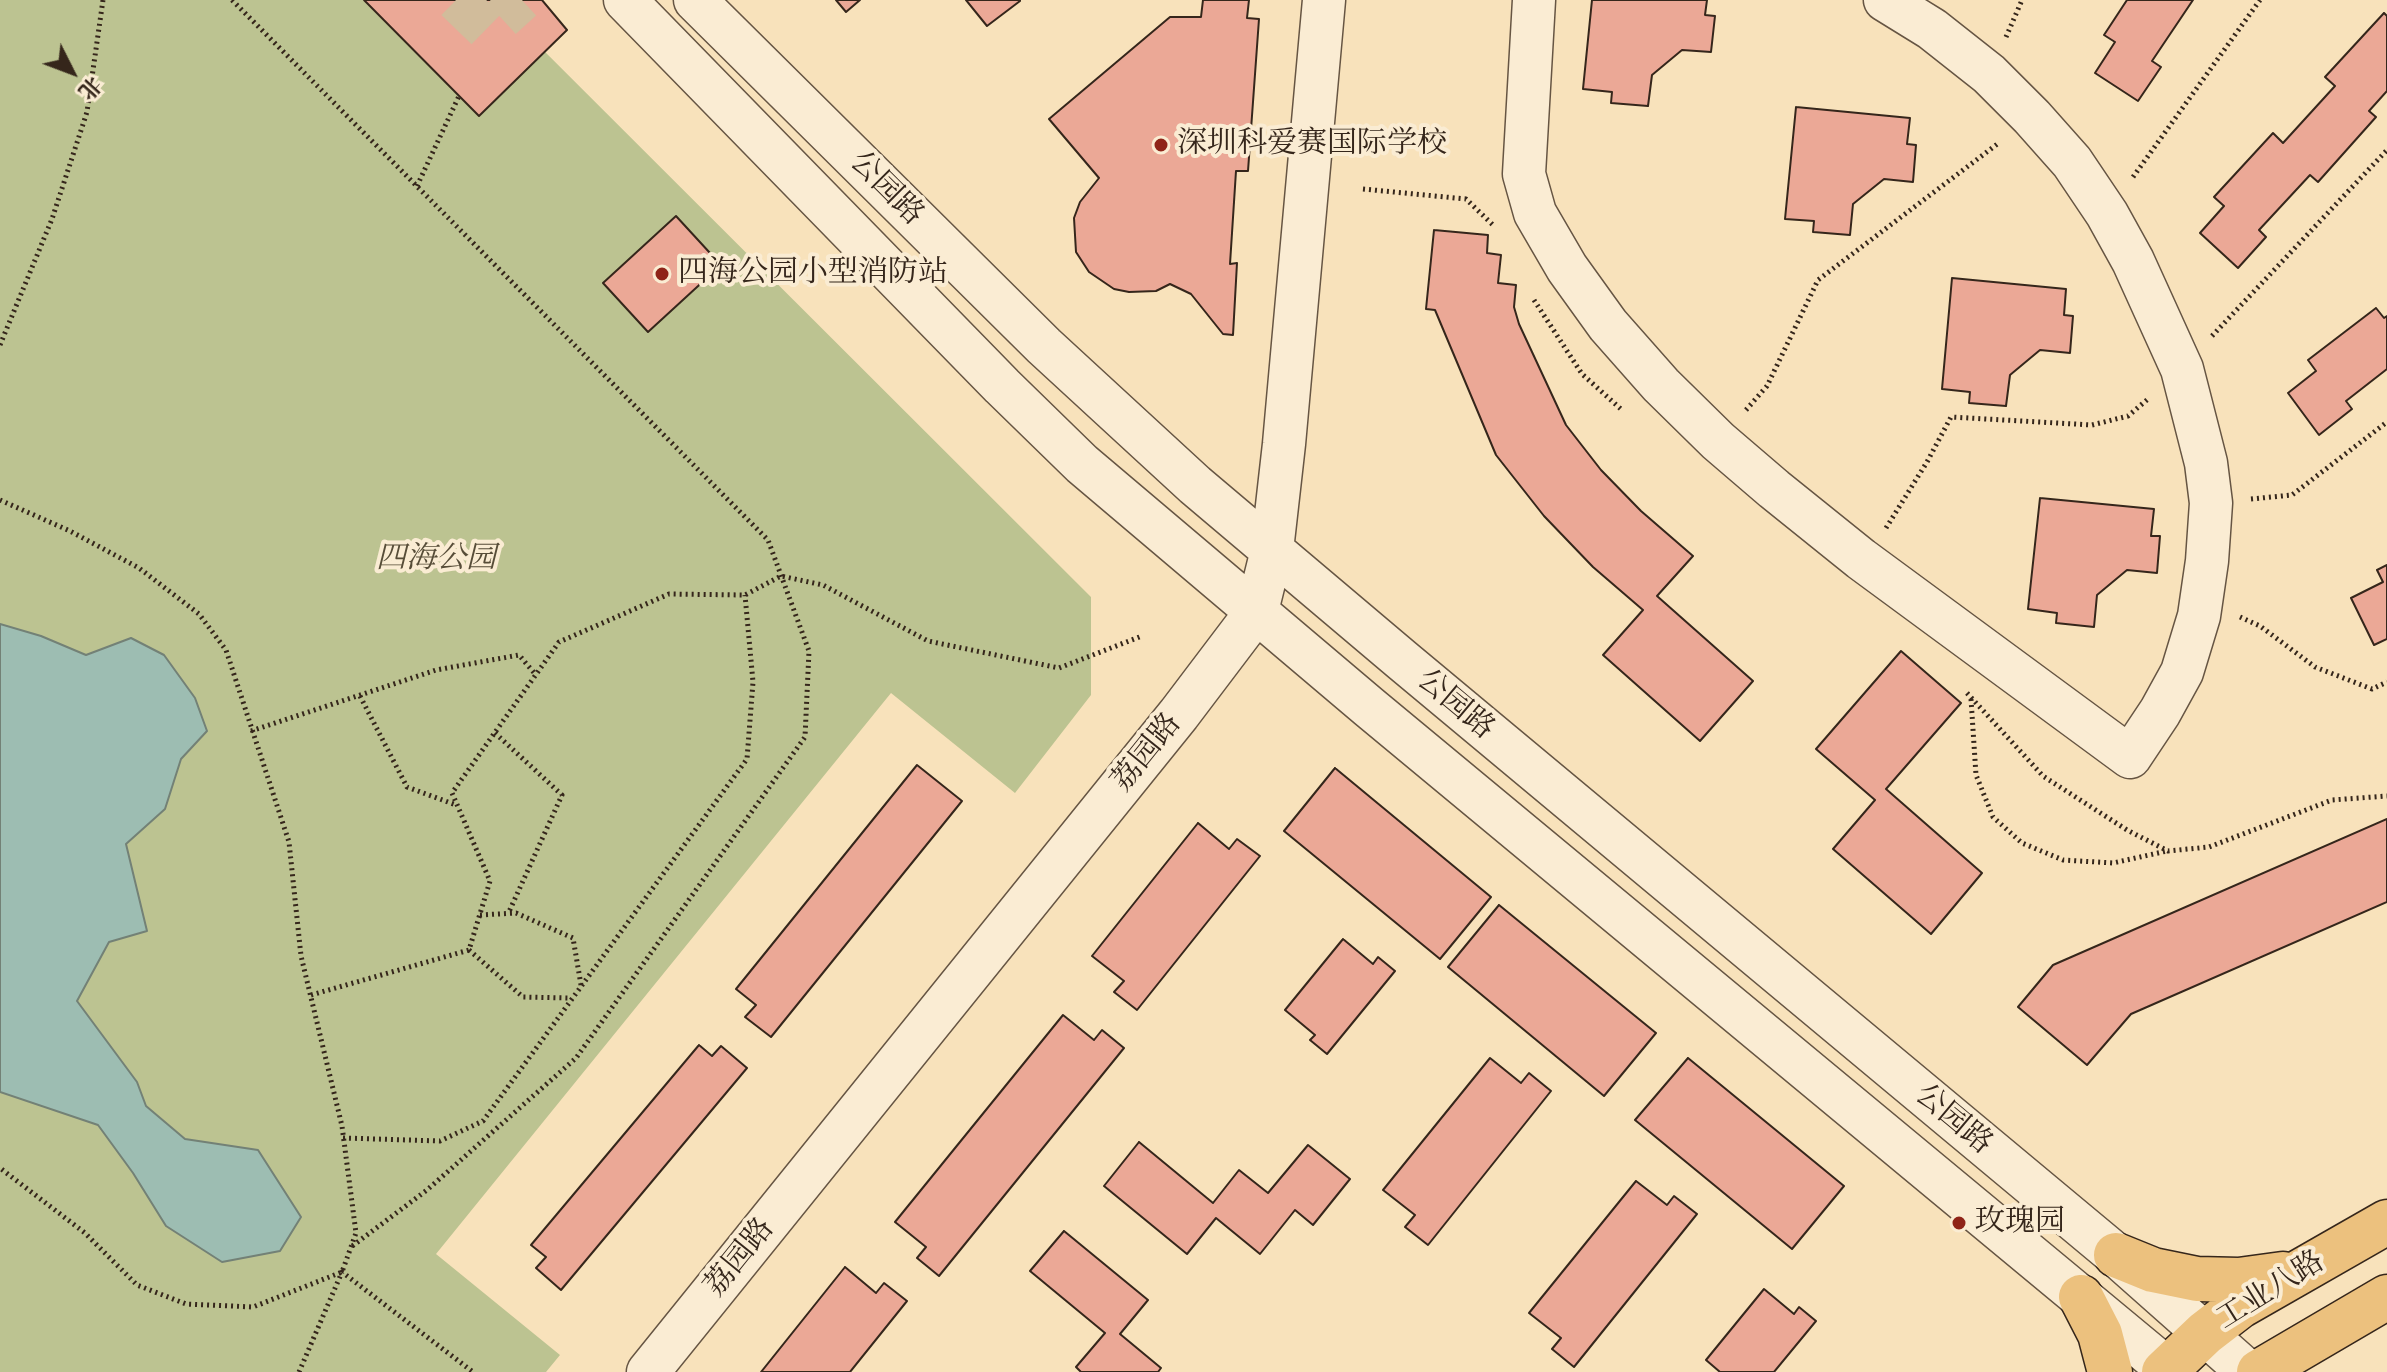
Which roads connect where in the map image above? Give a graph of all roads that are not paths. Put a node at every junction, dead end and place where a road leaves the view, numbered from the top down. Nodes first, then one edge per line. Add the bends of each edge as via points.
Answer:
1 (625, 0) edge
2 (695, 0) edge
3 (1324, 0) edge
4 (1534, 0) edge
5 (1885, 0) edge
6 (1272, 550) junction
7 (1257, 611) junction
8 (2387, 1222) edge
9 (2116, 1255) junction
10 (2297, 1272) junction
11 (2081, 1297) junction
12 (2387, 1297) edge
13 (2205, 1333) junction
14 (2167, 1371) edge
15 (648, 1372) edge
16 (2110, 1372) edge
17 (2248, 1372) edge
18 (2259, 1372) edge

1 - 7 street, 公园路 via 1082,464
2 - 6 street, 公园路 via 1044,346
3 - 6 street, 荔园路
4 - 5 street via 1524,174 1535,213 1608,325 1718,441 1861,559 2130,757 2182,672 2199,616 2207,561 2211,503 2206,463 2182,369 2156,306 2107,214 2072,162 1989,74
6 - 7 street, 荔园路
6 - 9 street, 公园路
7 - 11 street, 公园路
7 - 15 street, 荔园路
8 - 10 main road, 工业八路
9 - 10 main road via 2197,1279
9 - 13 street, 公园路
10 - 13 main road, 工业八路
11 - 14 street, 公园路
11 - 16 main road via 2100,1334
12 - 18 main road, 工业八路
13 - 14 main road, 工业八路
13 - 17 street, 公园路

